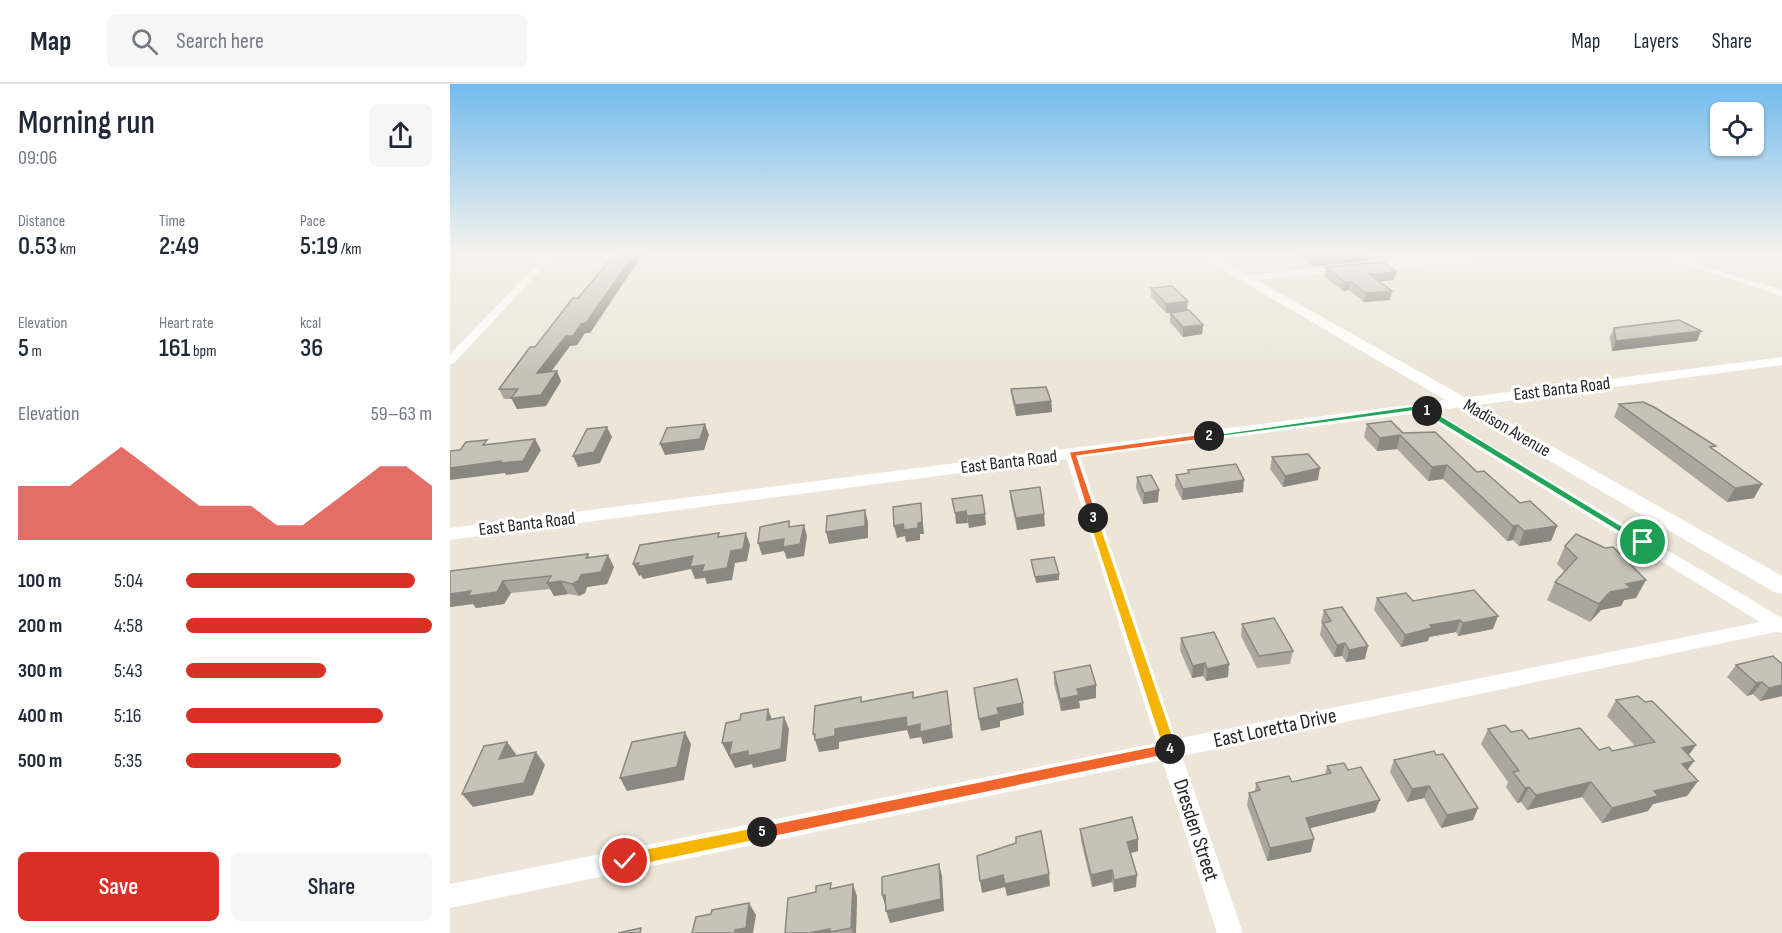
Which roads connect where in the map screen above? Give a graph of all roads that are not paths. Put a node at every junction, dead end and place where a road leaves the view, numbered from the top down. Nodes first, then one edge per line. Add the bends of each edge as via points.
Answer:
1 (515, 293) edge
2 (1270, 293) edge
3 (450, 361) edge
4 (1782, 361) edge
5 (1464, 402) junction
6 (1421, 408) junction
7 (1072, 454) junction
8 (450, 534) edge
9 (1782, 586) edge
10 (1781, 625) edge
11 (1170, 749) junction
12 (450, 896) edge
13 (1230, 933) edge

1 - 3 street
2 - 5 main road, Madison Avenue
4 - 5 street, East Banta Road
5 - 6 street, East Banta Road
5 - 9 main road, Madison Avenue
6 - 7 street, East Banta Road
6 - 10 street, Madison Avenue
7 - 8 street, East Banta Road
7 - 11 street, Dresden Street
10 - 11 street, East Loretta Drive
11 - 12 street, East Loretta Drive
11 - 13 street, Dresden Street

